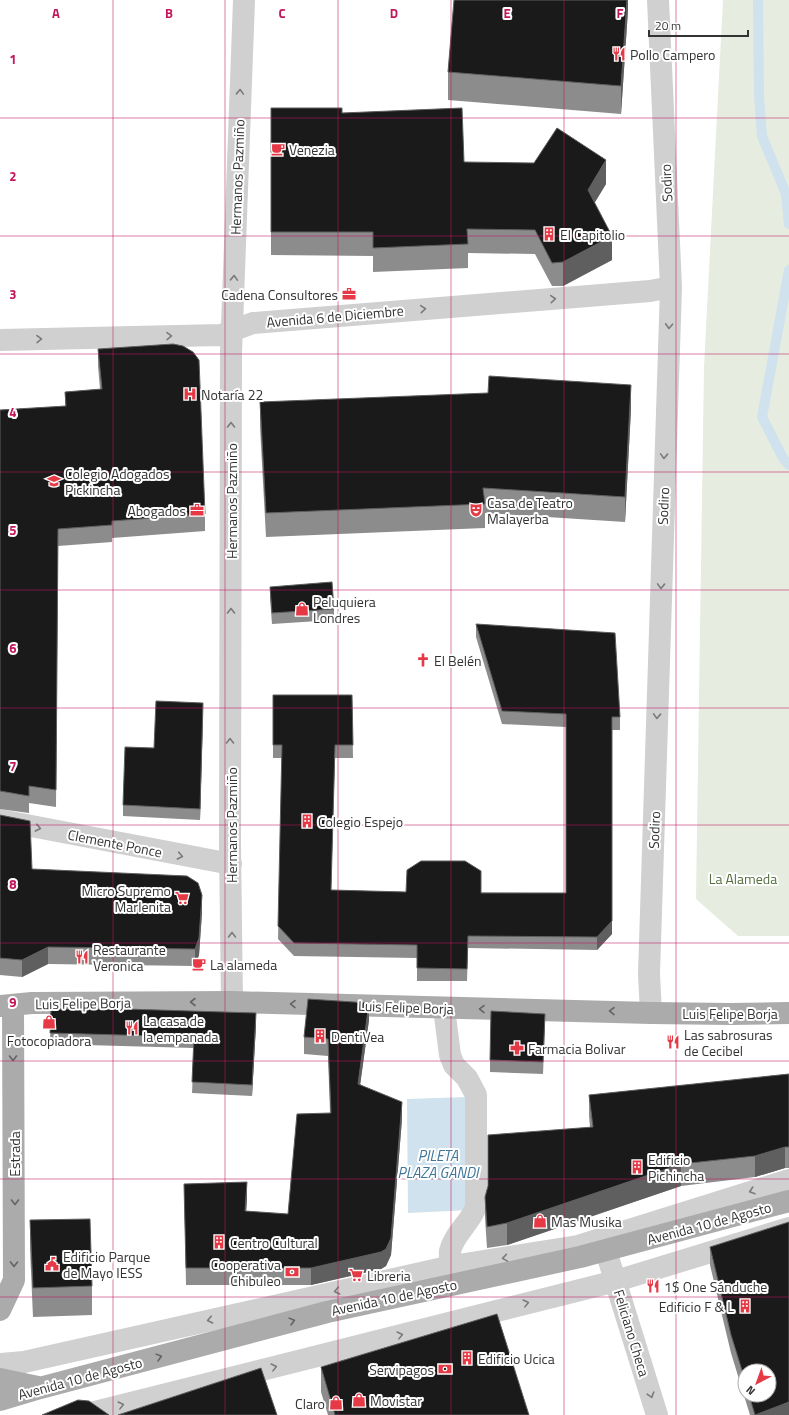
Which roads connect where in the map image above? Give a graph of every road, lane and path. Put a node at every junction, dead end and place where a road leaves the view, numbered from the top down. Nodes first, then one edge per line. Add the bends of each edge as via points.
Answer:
1 (244, 0) edge
2 (658, 0) edge
3 (671, 288) junction
4 (232, 331) junction
5 (0, 340) edge
6 (0, 820) edge
7 (231, 864) junction
8 (232, 1002) junction
9 (6, 1006) edge
10 (444, 1008) junction
11 (651, 1013) junction
12 (789, 1013) edge
13 (789, 1180) edge
14 (789, 1201) edge
15 (789, 1228) edge
16 (606, 1251) junction
17 (452, 1275) junction
18 (616, 1281) junction
19 (1, 1304) edge
20 (0, 1364) edge
21 (0, 1379) edge
22 (40, 1388) junction
23 (0, 1400) edge
24 (83, 1415) edge
25 (657, 1415) edge

4 -> 1 street, Hermanos Pazmiño
2 - 3 street, Sodiro
4 -> 3 street, Avenida 6 de Diciembre via 253,323
3 -> 11 street, Sodiro via 650,958
5 -> 4 street, Avenida 6 de Diciembre via 221,335
7 -> 4 street, Hermanos Pazmiño
6 -> 7 street, Clemente Ponce
8 -> 7 street, Hermanos Pazmiño
8 -> 9 main road, Luis Felipe Borja
10 -> 8 main road, Luis Felipe Borja
9 -> 19 main road, Estrada via 14,1280
11 -> 10 main road, Luis Felipe Borja
10 - 17 street via 450,1055 454,1065 468,1078 476,1095 476,1207 450,1252
11 - 12 main road, Luis Felipe Borja
13 -> 17 street via 578,1246
14 - 16 main road, Avenida 10 de Agosto
15 - 18 street
16 - 17 main road, Avenida 10 de Agosto
16 - 18 street, Feliciano Checa
17 -> 20 street via 24,1362
22 -> 17 main road, Avenida 10 de Agosto via 327,1312
24 -> 18 street
18 -> 25 street, Feliciano Checa
21 - 22 main road
22 - 23 main road, Avenida 10 de Agosto

